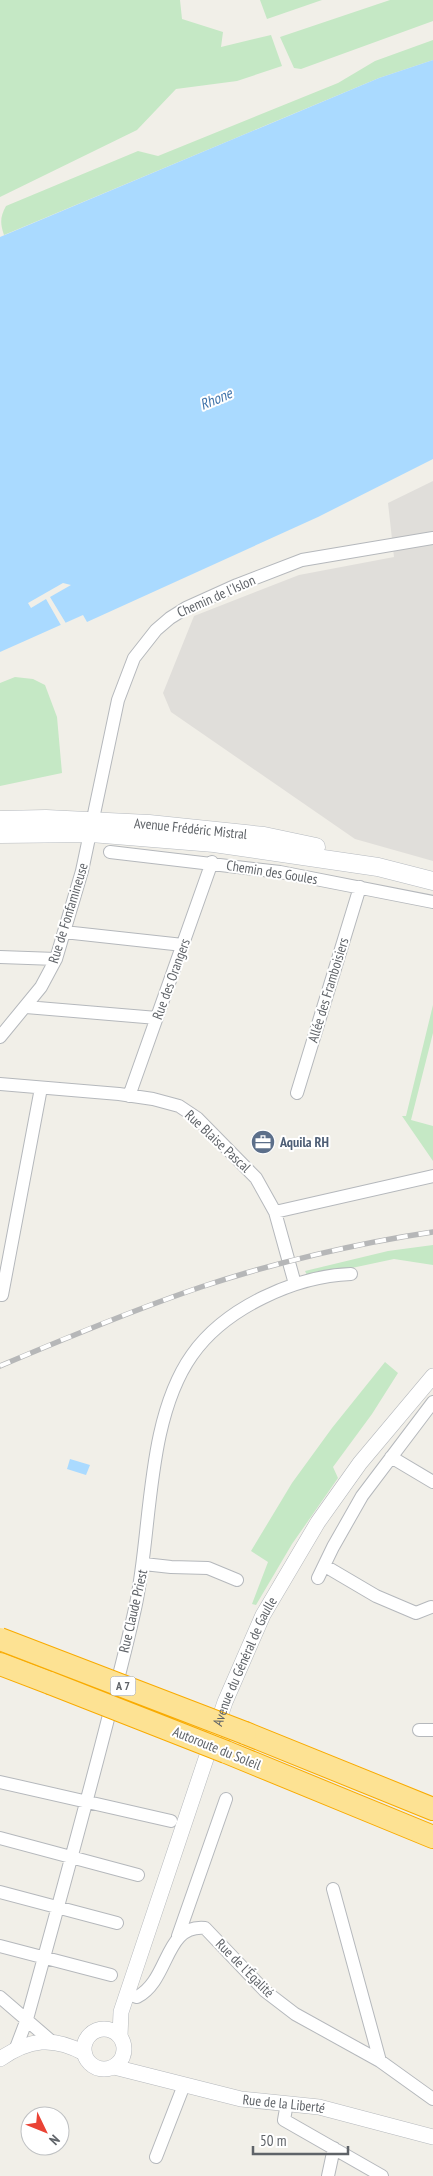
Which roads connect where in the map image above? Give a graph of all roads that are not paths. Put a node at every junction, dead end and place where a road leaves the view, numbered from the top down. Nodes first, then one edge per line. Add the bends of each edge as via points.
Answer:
1 (433, 538) edge
2 (0, 820) edge
3 (92, 827) junction
4 (0, 834) edge
5 (110, 852) dead end
6 (212, 862) junction
7 (433, 881) edge
8 (360, 887) junction
9 (433, 902) edge
10 (64, 932) junction
11 (183, 945) junction
12 (0, 957) edge
13 (56, 959) junction
14 (26, 1007) junction
15 (157, 1018) junction
16 (0, 1038) edge
17 (2, 1082) edge
18 (41, 1088) junction
19 (297, 1093) dead end
20 (130, 1096) junction
21 (433, 1176) edge
22 (275, 1212) junction
23 (351, 1274) dead end
24 (295, 1284) junction
25 (2, 1295) dead end
26 (433, 1376) edge
27 (433, 1402) edge
28 (391, 1457) junction
29 (433, 1482) edge
30 (144, 1564) junction
31 (325, 1566) junction
32 (318, 1578) dead end
33 (237, 1580) dead end
34 (432, 1605) edge
35 (0, 1639) edge
36 (0, 1664) edge
37 (419, 1730) dead end
38 (433, 1730) edge
39 (0, 1782) edge
40 (226, 1799) dead end
41 (87, 1802) junction
42 (433, 1809) edge
43 (171, 1821) dead end
44 (433, 1836) edge
45 (0, 1838) edge
46 (71, 1857) junction
47 (138, 1875) dead end
48 (334, 1889) dead end
49 (0, 1892) edge
50 (57, 1908) junction
51 (117, 1923) dead end
52 (178, 1936) junction
53 (0, 1946) edge
54 (44, 1957) junction
55 (111, 1975) dead end
56 (128, 1994) junction
57 (0, 1997) edge
58 (121, 2012) junction
59 (27, 2019) junction
60 (105, 2028) junction
61 (120, 2036) junction
62 (86, 2038) junction
63 (51, 2041) junction
64 (66, 2044) junction
65 (16, 2048) junction
66 (84, 2053) junction
67 (0, 2059) edge
68 (380, 2061) junction
69 (119, 2062) junction
70 (184, 2085) junction
71 (433, 2099) edge
72 (287, 2103) junction
73 (433, 2137) edge
74 (334, 2148) junction
75 (156, 2157) dead end
76 (328, 2176) edge
77 (382, 2176) edge

1 - 3 street, Chemin de l'Islon via 302,560 237,585 170,618 145,643 127,673 118,700
2 - 3 main road, Avenue Frédéric Mistral via 46,819
3 - 4 main road, Avenue Frédéric Mistral
3 - 7 main road, Avenue Frédéric Mistral via 378,867
3 - 10 street, Rue de Fonfamineuse
5 - 6 street, Chemin des Goules
6 - 8 street, Chemin des Goules
6 - 11 street, Rue des Orangers
8 - 9 street, Chemin des Goules
8 - 19 street, Allée des Framboisiers
10 - 11 street
10 - 13 street, Rue de Fonfamineuse
11 - 15 street, Rue des Orangers
12 - 13 street
13 - 14 street, Rue de Fonfamineuse
14 - 15 street
14 - 16 street, Rue de Fonfamineuse
15 - 20 street, Rue des Orangers
17 - 18 street, Rue Blaise Pascal
18 - 20 street, Rue Blaise Pascal
18 - 25 street
20 - 22 street, Rue Blaise Pascal via 179,1106 197,1118 256,1178
21 - 22 street
22 - 24 street, Rue Blaise Pascal
23 - 24 street, Rue Claude Priest via 317,1277
24 - 30 street, Rue Claude Priest via 252,1303 214,1329 192,1354 176,1382 159,1434
26 - 56 street, Avenue du Général de Gaulle via 355,1470 318,1522 263,1615 225,1702
27 - 28 street
28 - 29 street
28 - 31 street via 362,1496
30 - 33 street via 208,1568
30 - 41 street, Rue Claude Priest
31 - 32 street
31 - 34 street via 376,1596 416,1613
35 - 42 highway, Autoroute du Soleil / A 7, bridge
36 - 44 highway, Autoroute du Soleil / A 7, bridge
37 - 38 street
39 - 41 street
40 - 52 street
41 - 43 street
41 - 46 street, Rue Claude Priest
45 - 46 street
46 - 47 street
46 - 50 street, Rue Claude Priest
48 - 68 street
49 - 50 street
50 - 51 street
50 - 54 street, Rue Claude Priest
52 - 56 street via 158,1977 146,1992 137,1997
52 - 68 street, Rue de l'Égalité via 194,1927 205,1928 265,1991 295,2014
53 - 54 street
54 - 55 street
54 - 59 street, Rue Claude Priest
56 - 58 street, Avenue du Général de Gaulle
57 - 59 street
58 - 60 street, Avenue du Général de Gaulle
58 - 61 street, Avenue du Général de Gaulle
59 - 63 street
59 - 65 street, Rue Claude Priest
60 - 61 street
60 - 62 street via 96,2029
61 - 69 street via 124,2043
62 - 64 street
62 - 66 street
63 - 64 street
63 - 65 street
64 - 66 street
65 - 67 street
66 - 69 street via 93,2066 104,2069
68 - 71 street, Rue de l'Égalité
69 - 70 street, Rue de la Liberté via 134,2073
70 - 72 street, Rue de la Liberté via 241,2099
70 - 75 street
72 - 73 street, Rue de la Liberté via 319,2107
72 - 74 street via 284,2120
74 - 76 street
74 - 77 street

